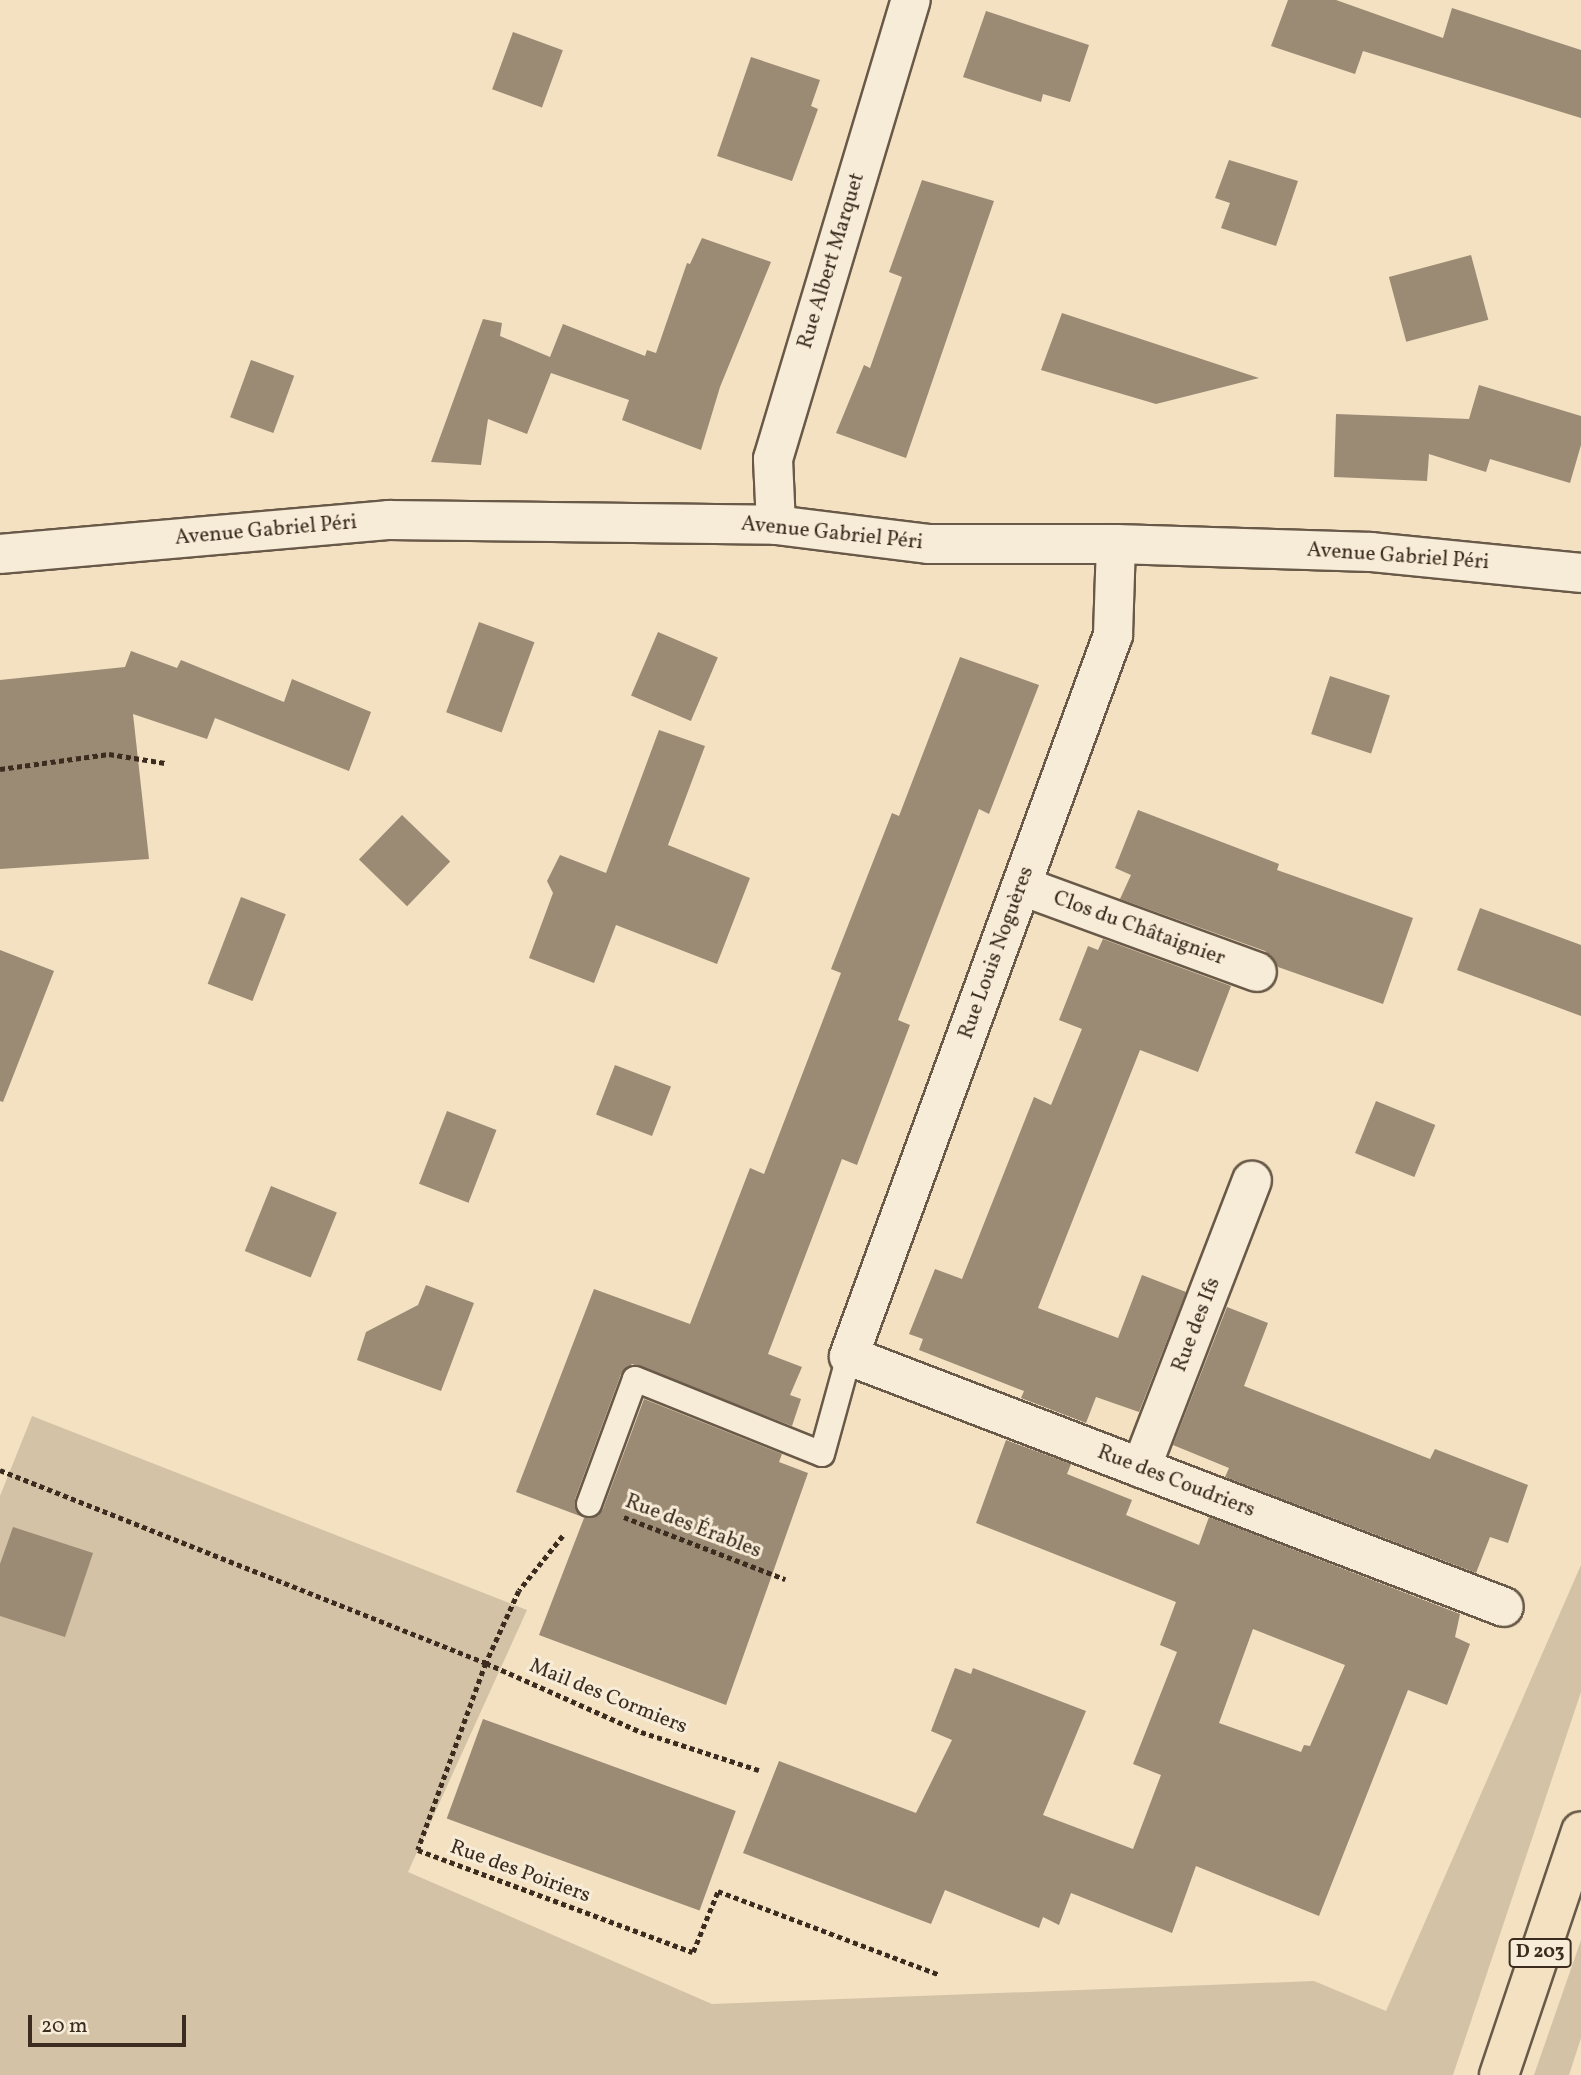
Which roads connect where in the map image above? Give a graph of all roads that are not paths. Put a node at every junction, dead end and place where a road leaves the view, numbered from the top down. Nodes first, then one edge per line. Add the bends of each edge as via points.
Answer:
1 (911, 0) edge
2 (776, 525) junction
3 (1116, 544) junction
4 (0, 554) edge
5 (1581, 573) edge
6 (1022, 886) junction
7 (1257, 972) dead end
8 (1252, 1181) dead end
9 (849, 1356) junction
10 (1141, 1468) junction
11 (589, 1504) road end
12 (1504, 1607) dead end
13 (1581, 1831) edge
14 (1499, 2075) edge

1 - 2 street, Rue Albert Marquet via 773,459
2 - 3 street, Avenue Gabriel Péri via 928,544
2 - 4 street, Avenue Gabriel Péri via 389,520
3 - 5 street, Avenue Gabriel Péri via 1371,552
3 - 6 street, Rue Louis Noguères via 1114,635
6 - 7 street, Clos du Châtaignier
6 - 9 street, Rue Louis Noguères
8 - 10 street, Rue des Ifs
9 - 10 street, Rue des Coudriers
9 - 11 lane via 822,1454 635,1379
10 - 12 street, Rue des Coudriers
13 - 14 main road, D 203

